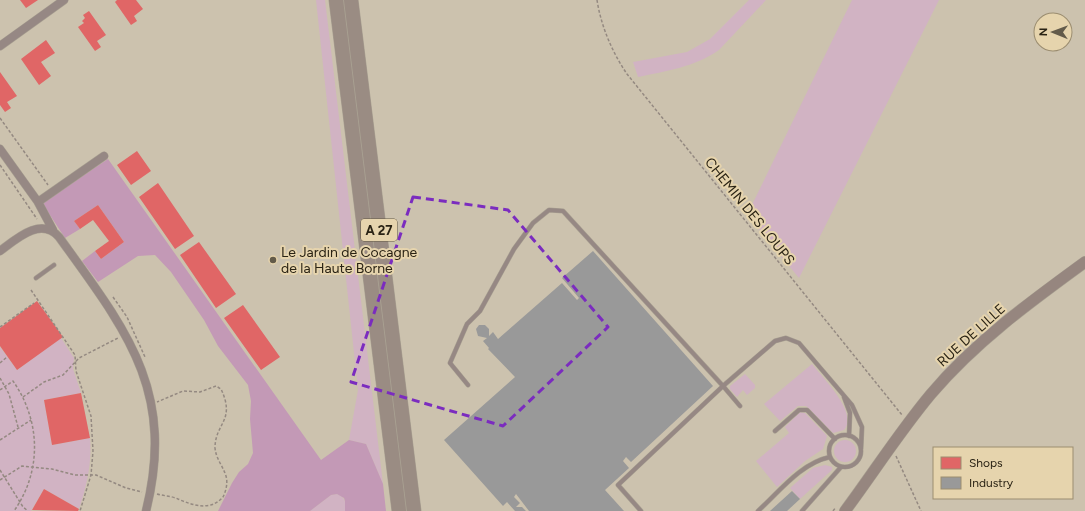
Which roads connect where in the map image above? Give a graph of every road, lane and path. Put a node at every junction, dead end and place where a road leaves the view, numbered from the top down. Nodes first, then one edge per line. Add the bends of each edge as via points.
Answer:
1 (64, 0) edge
2 (336, 0) edge
3 (351, 0) edge
4 (597, 0) edge
5 (0, 46) edge
6 (0, 118) edge
7 (0, 149) edge
8 (104, 156) dead end
9 (0, 165) edge
10 (53, 192) junction
11 (38, 202) junction
12 (49, 229) junction
13 (0, 251) edge
14 (1085, 262) edge
15 (54, 265) dead end
16 (36, 278) dead end
17 (31, 290) dead end
18 (34, 303) dead end
19 (0, 327) edge
20 (116, 332) dead end
21 (122, 335) junction
22 (122, 344) dead end
23 (8, 357) dead end
24 (75, 361) junction
25 (0, 363) edge
26 (0, 378) edge
27 (468, 384) dead end
28 (5, 386) junction
29 (723, 386) junction
30 (0, 390) edge
31 (843, 395) junction
32 (23, 397) junction
33 (152, 402) junction
34 (740, 406) dead end
35 (31, 420) junction
36 (909, 421) junction
37 (18, 427) junction
38 (775, 431) dead end
39 (849, 436) junction
40 (834, 439) junction
41 (0, 440) edge
42 (891, 446) junction
43 (861, 449) junction
44 (830, 457) junction
45 (841, 466) junction
46 (34, 467) junction
47 (0, 470) edge
48 (91, 475) junction
49 (5, 477) junction
50 (0, 480) edge
51 (141, 492) junction
52 (150, 493) junction
53 (140, 498) dead end
54 (20, 502) junction
55 (212, 508) dead end
56 (196, 509) dead end
57 (14, 511) edge
58 (28, 511) edge
59 (80, 511) edge
60 (146, 511) edge
61 (399, 511) edge
62 (414, 511) edge
63 (641, 511) edge
64 (758, 511) edge
65 (802, 511) edge
66 (836, 511) edge
67 (845, 511) edge
68 (921, 511) edge

1 - 5 street
2 - 61 highway, A 27
3 - 62 highway, A 27
4 - 36 path, CHEMIN DES LOUPS via 614,53 627,74
6 - 10 path
7 - 11 street
8 - 10 street
9 - 12 path
10 - 11 street
11 - 12 street
12 - 13 street via 28,232
12 - 21 street via 66,246
14 - 36 main road, RUE DE LILLE via 978,345
15 - 16 lane
17 - 24 path via 75,355
18 - 19 path
20 - 21 path
21 - 22 path
21 - 24 path
21 - 33 street via 140,363
23 - 25 path
24 - 32 path via 63,375 44,382
24 - 48 path via 91,416
26 - 28 path
27 - 29 lane via 450,363 467,324 480,311 514,249 532,223 550,210 556,209 563,211
28 - 30 path
28 - 32 path via 13,381
28 - 37 path
29 - 31 lane via 775,341 786,338 800,343
29 - 34 lane
29 - 63 lane via 618,485
31 - 39 lane via 850,413
31 - 43 lane via 852,405 860,421 863,434
32 - 35 path
33 - 52 street via 155,447
33 - 55 path via 188,390 200,392 216,386 221,389 227,406 215,446 227,485 222,500
35 - 37 path
35 - 46 path via 34,431
36 - 42 main road, RUE DE LILLE
37 - 41 path
38 - 40 lane via 799,410 808,410
39 - 40 lane
39 - 43 lane via 856,439
40 - 44 lane via 829,447
42 - 66 main road, RUE DE LILLE
42 - 67 main road, RUE DE LILLE
42 - 68 path
43 - 45 lane via 861,455 854,464
44 - 45 lane via 834,463
44 - 64 lane via 816,461 801,472
45 - 65 lane
46 - 48 path via 75,475
46 - 49 path via 22,466
46 - 54 path
47 - 49 path
48 - 51 path
48 - 59 path
49 - 50 path
49 - 54 path
51 - 52 path
51 - 53 path
52 - 56 path via 172,497
52 - 60 street
54 - 57 path
54 - 58 path

